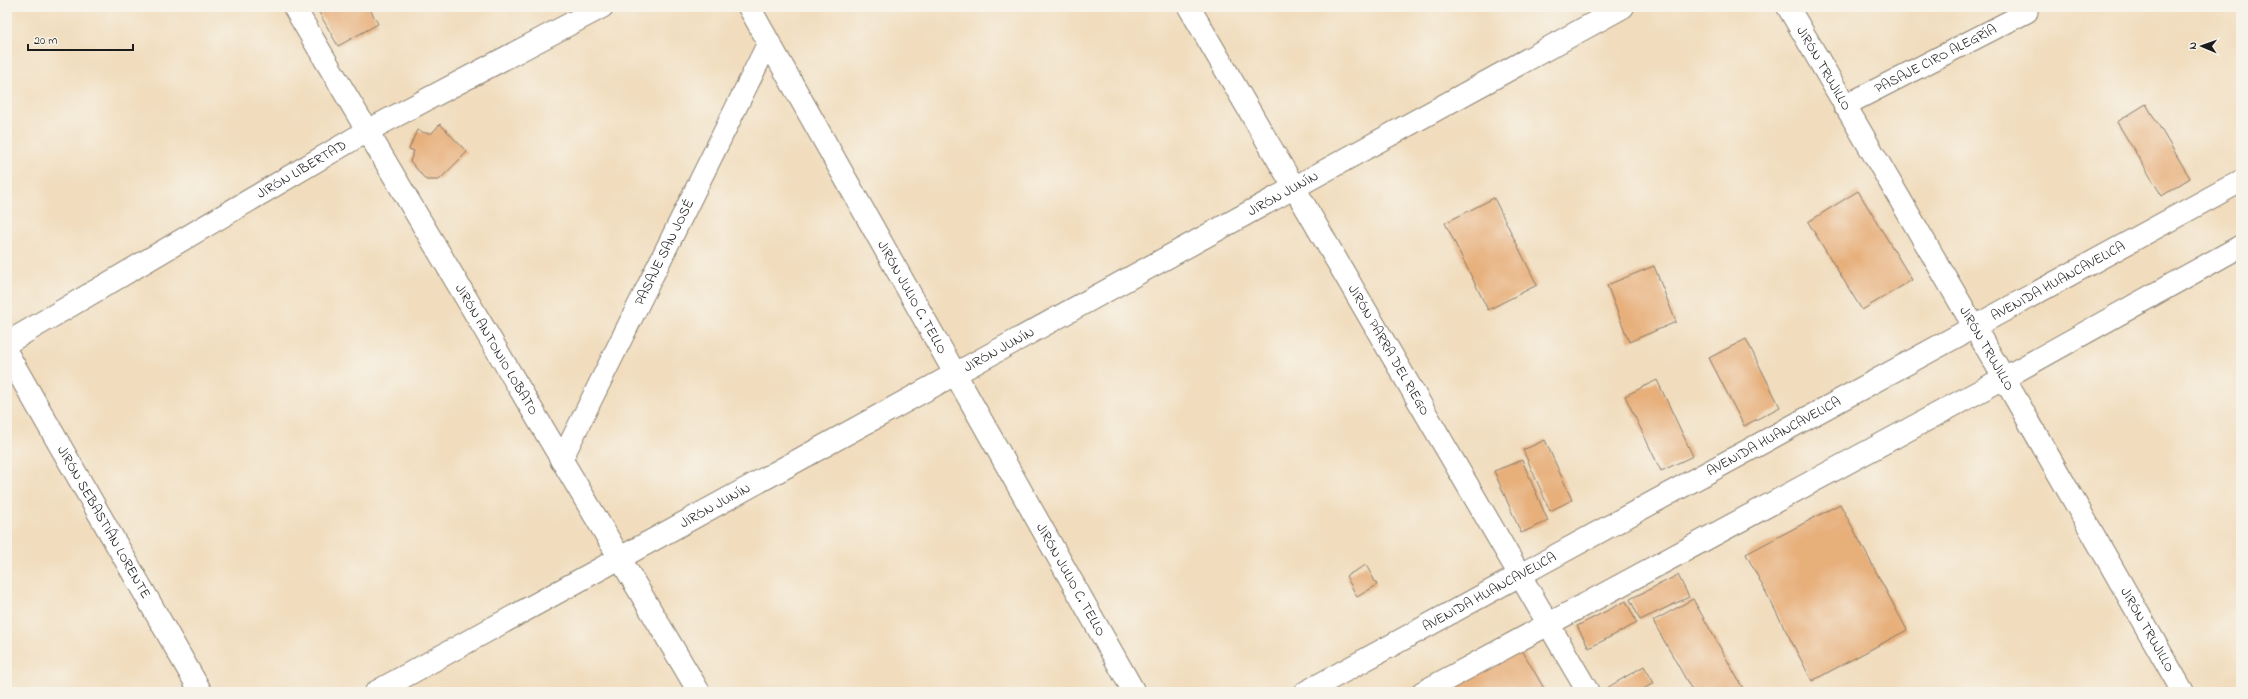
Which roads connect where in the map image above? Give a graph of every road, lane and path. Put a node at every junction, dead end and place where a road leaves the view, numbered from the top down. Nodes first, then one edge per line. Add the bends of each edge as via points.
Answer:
1 (294, 7) edge
2 (602, 7) edge
3 (749, 7) edge
4 (1189, 7) edge
5 (1623, 7) edge
6 (1788, 7) edge
7 (2027, 12) dead end
8 (768, 43) junction
9 (1844, 106) junction
10 (367, 131) junction
11 (2241, 181) edge
12 (1294, 188) junction
13 (2241, 246) edge
14 (1974, 327) junction
15 (7, 343) edge
16 (7, 353) edge
17 (955, 374) junction
18 (2004, 378) junction
19 (561, 461) junction
20 (620, 558) junction
21 (1520, 575) junction
22 (1549, 624) junction
23 (202, 692) edge
24 (376, 692) edge
25 (699, 692) edge
26 (1134, 692) edge
27 (1306, 692) edge
28 (1423, 692) edge
29 (1588, 692) edge
30 (2183, 692) edge

1 - 10 main road, JIRÓN ANTONIO LOBATO
2 - 10 main road, JIRÓN LIBERTAD
3 - 8 main road, JIRÓN JULIO C. TELLO
4 - 12 main road, JIRÓN PARRA DEL RIEGO
5 - 12 main road, JIRÓN JUNÍN
6 - 9 main road, JIRÓN TRUJILLO
7 - 9 lane, PASAJE CIRO ALEGRÍA
8 - 17 main road, JIRÓN JULIO C. TELLO
8 - 19 lane, PASAJE SAN JOSÉ
9 - 14 main road, JIRÓN TRUJILLO
10 - 15 main road, JIRÓN LIBERTAD
10 - 19 main road, JIRÓN ANTONIO LOBATO
11 - 14 main road, AVENIDA HUANCAVELICA
12 - 17 main road, JIRÓN JUNÍN
12 - 21 main road, JIRÓN PARRA DEL RIEGO
13 - 18 main road
14 - 18 main road, JIRÓN TRUJILLO
14 - 21 main road, AVENIDA HUANCAVELICA
16 - 23 main road, JIRÓN SEBASTIÁN LORENTE
17 - 20 main road, JIRÓN JUNÍN
17 - 26 main road, JIRÓN JULIO C. TELLO
18 - 22 main road
18 - 30 main road, JIRÓN TRUJILLO
19 - 20 main road, JIRÓN ANTONIO LOBATO
20 - 24 main road, JIRÓN JUNÍN
20 - 25 main road, JIRÓN ANTONIO LOBATO
21 - 22 main road, JIRÓN PARRA DEL RIEGO
21 - 27 main road, AVENIDA HUANCAVELICA
22 - 28 main road
22 - 29 main road, JIRÓN PARRA DEL RIEGO

